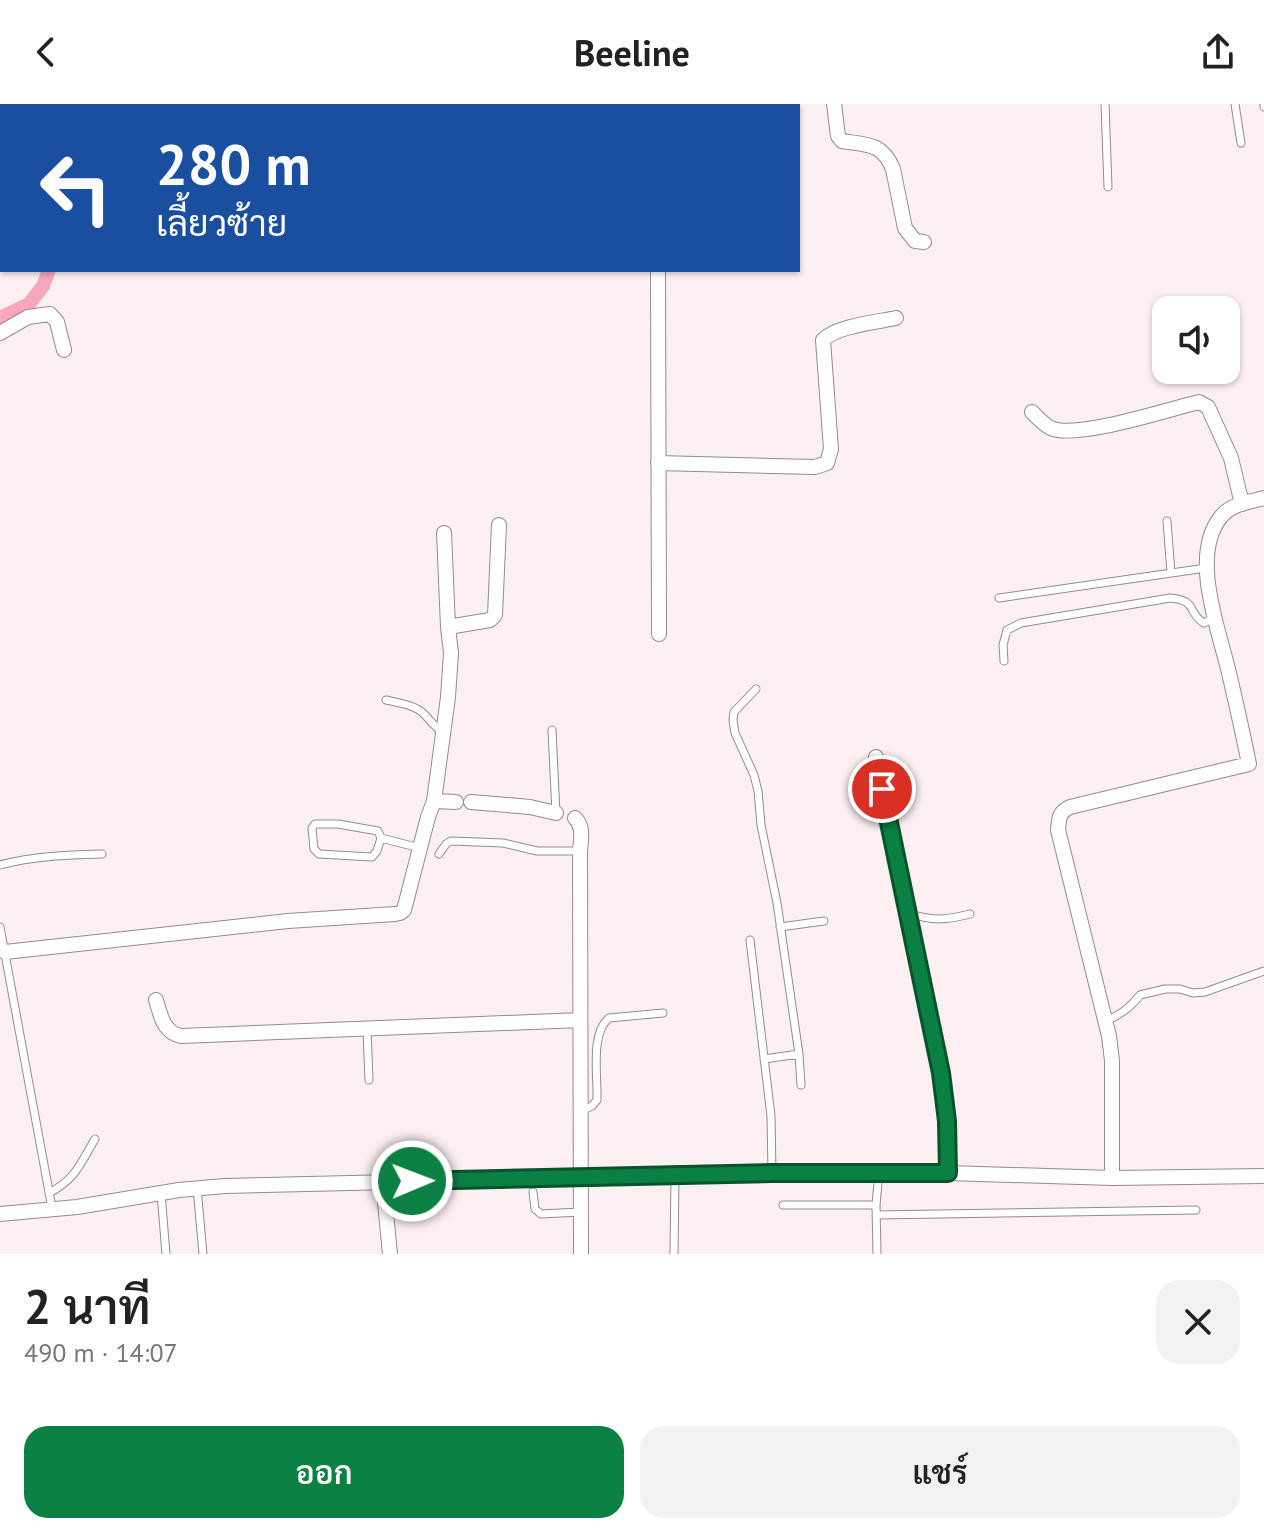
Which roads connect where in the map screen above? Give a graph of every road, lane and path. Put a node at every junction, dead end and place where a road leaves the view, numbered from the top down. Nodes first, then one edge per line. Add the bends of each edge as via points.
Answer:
1 (834, 104) edge
2 (1105, 104) edge
3 (1235, 104) edge
4 (1241, 143) dead end
5 (1108, 187) dead end
6 (924, 242) dead end
7 (658, 272) edge
8 (896, 318) dead end
9 (0, 333) edge
10 (64, 350) dead end
11 (1032, 412) dead end
12 (658, 463) junction
13 (1264, 498) edge
14 (1242, 504) junction
15 (1167, 521) dead end
16 (499, 525) dead end
17 (444, 533) dead end
18 (1207, 568) junction
19 (1171, 573) junction
20 (999, 598) dead end
21 (1214, 618) junction
22 (448, 627) junction
23 (659, 634) dead end
24 (1004, 661) dead end
25 (756, 689) dead end
26 (386, 700) dead end
27 (552, 730) dead end
28 (443, 732) junction
29 (876, 757) dead end
30 (1257, 762) edge
31 (434, 801) junction
32 (556, 813) joint
33 (575, 818) dead end
34 (381, 838) junction
35 (420, 848) junction
36 (580, 851) junction
37 (102, 854) dead end
38 (439, 854) dead end
39 (0, 865) edge
40 (908, 913) junction
41 (970, 914) dead end
42 (824, 921) dead end
43 (0, 927) edge
44 (780, 927) junction
45 (750, 940) dead end
46 (5, 952) junction
47 (1264, 971) edge
48 (156, 1000) dead end
49 (663, 1013) dead end
50 (580, 1020) junction
51 (1106, 1021) junction
52 (367, 1027) junction
53 (799, 1054) junction
54 (764, 1059) junction
55 (369, 1080) dead end
56 (801, 1085) dead end
57 (581, 1111) junction
58 (95, 1139) dead end
59 (879, 1172) junction
60 (772, 1173) junction
61 (948, 1173) junction
62 (675, 1176) junction
63 (1264, 1176) edge
64 (581, 1178) junction
65 (1112, 1178) junction
66 (383, 1182) junction
67 (197, 1188) junction
68 (533, 1192) dead end
69 (49, 1193) junction
70 (161, 1193) junction
71 (783, 1205) dead end
72 (876, 1205) junction
73 (52, 1208) junction
74 (1196, 1210) dead end
75 (581, 1212) junction
76 (0, 1214) edge
77 (876, 1215) junction
78 (166, 1254) edge
79 (203, 1254) edge
80 (390, 1254) edge
81 (581, 1254) edge
82 (674, 1254) edge
83 (877, 1254) edge

1 - 6 street via 842,141 876,148 889,159 905,228 915,241
2 - 5 lane
3 - 4 lane
7 - 12 street
8 - 12 street via 828,334 823,340 831,449 827,463
9 - 10 street via 50,314
11 - 14 street via 1051,429 1067,432 1199,402 1208,407 1231,458
12 - 23 street
13 - 14 street
14 - 18 street via 1221,516 1209,537
15 - 19 lane
16 - 22 street via 494,618
17 - 22 street
18 - 19 lane
18 - 21 street
19 - 20 lane
21 - 24 lane via 1199,621 1189,603 1170,598 1021,623 1007,630
21 - 30 street
22 - 28 street via 450,675
25 - 44 lane via 733,720 758,791
26 - 28 lane via 415,707
27 - 32 lane
28 - 31 street
29 - 40 street
30 - 51 street via 1063,810 1058,830
31 - 32 street
31 - 35 street
33 - 36 street via 581,829
34 - 34 lane via 372,857 319,854 312,828 338,824 378,831
34 - 35 lane
35 - 46 street via 400,913
36 - 38 lane via 451,841
36 - 50 street
37 - 39 lane via 53,855
40 - 41 lane via 929,919
40 - 61 street via 941,1073
42 - 44 lane
43 - 46 lane
44 - 53 lane
45 - 54 lane
46 - 69 lane
47 - 51 lane via 1205,992 1165,989 1140,995 1130,1008
48 - 52 street via 165,1026 181,1036
49 - 57 lane via 604,1022 598,1039 597,1100
50 - 52 street
50 - 57 street
51 - 65 street via 1112,1061
52 - 55 lane
53 - 54 lane
53 - 56 lane
54 - 60 lane
57 - 64 street
58 - 69 lane via 74,1175
59 - 60 street
59 - 61 street
59 - 72 lane
60 - 62 street
61 - 65 street
62 - 64 street
62 - 82 lane
63 - 65 street
64 - 66 street
64 - 75 street
66 - 67 street
66 - 80 street
67 - 70 street
67 - 79 lane
68 - 75 lane via 541,1214
69 - 73 lane
70 - 73 street
70 - 78 lane
71 - 72 lane
72 - 77 lane
73 - 76 street
74 - 77 lane
75 - 81 street
77 - 83 lane

